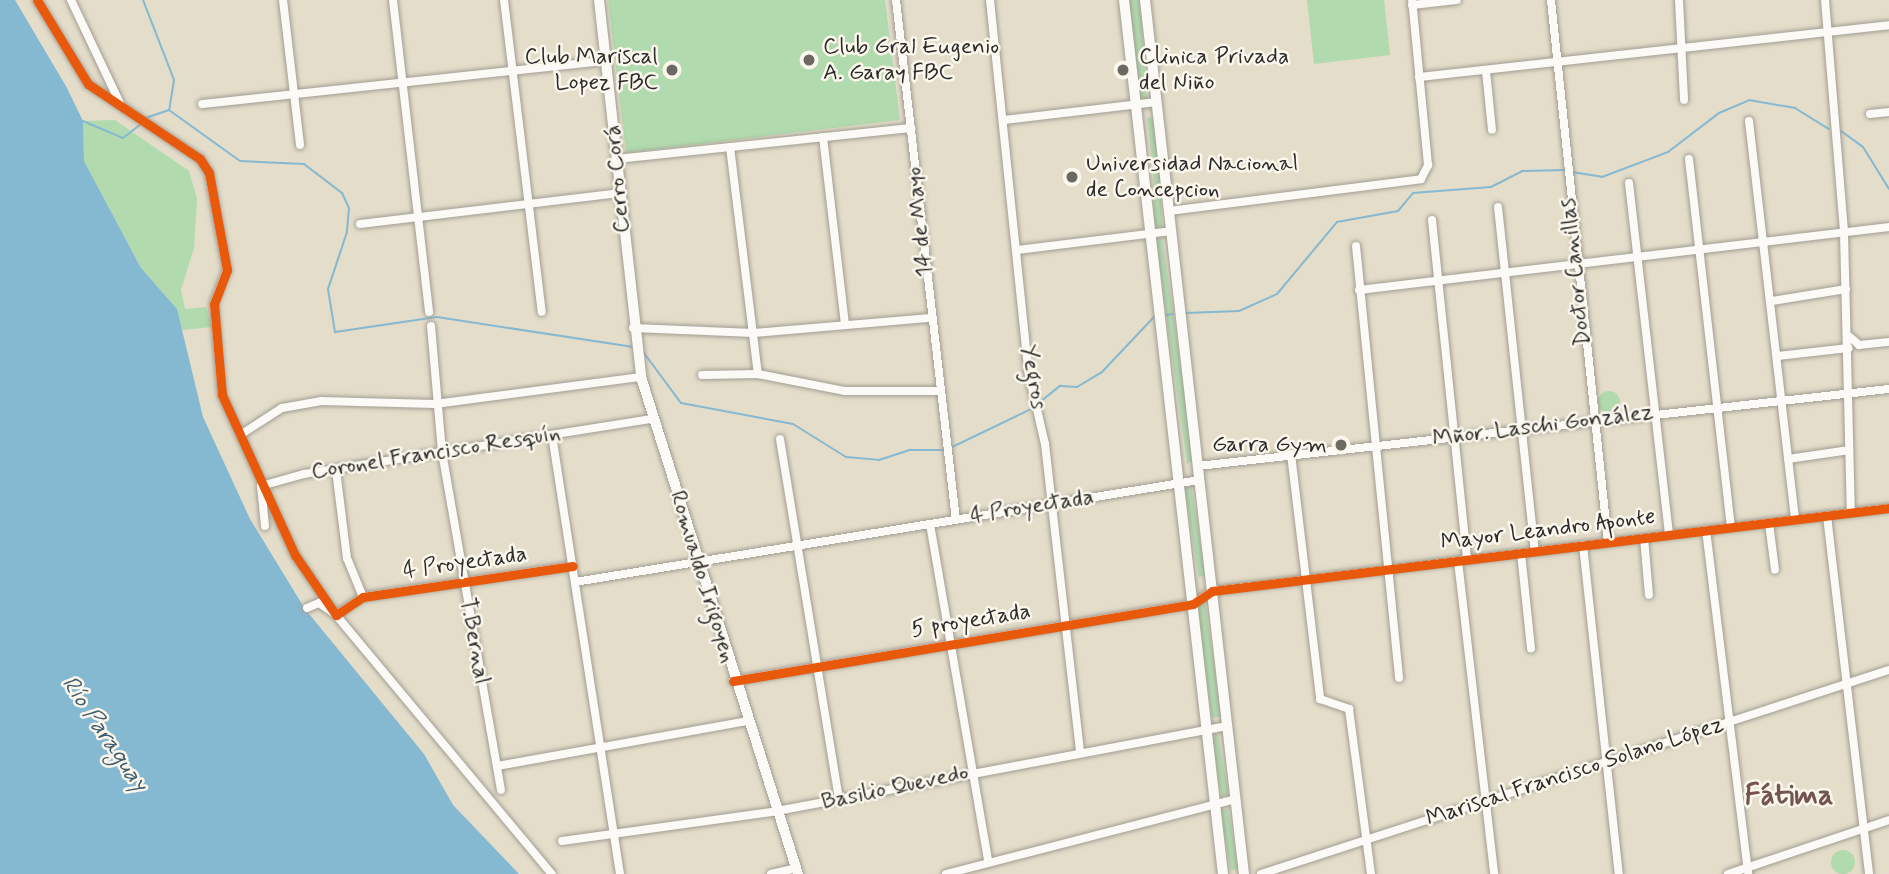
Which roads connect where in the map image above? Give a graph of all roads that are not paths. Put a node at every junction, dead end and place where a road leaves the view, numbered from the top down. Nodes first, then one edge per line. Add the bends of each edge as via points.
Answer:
1 (37, 0) edge
2 (71, 0) edge
3 (283, 0) edge
4 (393, 0) edge
5 (504, 0) edge
6 (598, 0) edge
7 (896, 0) edge
8 (990, 0) edge
9 (1124, 0) edge
10 (1145, 0) edge
11 (1457, 0) edge
12 (1551, 0) edge
13 (1679, 0) edge
14 (1825, 0) edge
15 (1412, 2) edge
16 (1889, 25) edge
17 (1826, 32) junction
18 (1684, 47) junction
19 (607, 61) junction
20 (1556, 63) junction
21 (1486, 71) junction
22 (512, 72) junction
23 (1419, 77) junction
24 (402, 84) junction
25 (295, 95) junction
26 (1684, 100) dead end
27 (1157, 102) junction
28 (120, 103) junction
29 (202, 104) dead end
30 (1136, 105) junction
31 (1889, 112) edge
32 (1870, 114) dead end
33 (1004, 120) junction
34 (1749, 121) dead end
35 (911, 128) junction
36 (1492, 130) dead end
37 (824, 138) junction
38 (300, 145) dead end
39 (730, 147) junction
40 (616, 159) junction
41 (1689, 159) dead end
42 (1629, 183) dead end
43 (619, 193) junction
44 (528, 204) junction
45 (1498, 207) dead end
46 (1169, 211) junction
47 (416, 217) junction
48 (1432, 220) dead end
49 (360, 223) dead end
50 (1889, 227) edge
51 (1171, 231) junction
52 (1151, 233) junction
53 (1844, 233) junction
54 (1764, 242) junction
55 (1356, 246) dead end
56 (1017, 250) junction
57 (1702, 251) junction
58 (1638, 257) junction
59 (1575, 263) junction
60 (1507, 272) junction
61 (1438, 280) junction
62 (1846, 289) junction
63 (1359, 290) junction
64 (1772, 301) junction
65 (429, 312) dead end
66 (542, 312) dead end
67 (930, 318) junction
68 (430, 326) dead end
69 (845, 326) junction
70 (633, 328) junction
71 (754, 333) junction
72 (1848, 334) junction
73 (1889, 342) edge
74 (1849, 348) junction
75 (1778, 356) junction
76 (638, 358) joint
77 (758, 374) junction
78 (702, 375) dead end
79 (641, 377) junction
80 (1889, 388) edge
81 (940, 391) junction
82 (1850, 393) junction
83 (1780, 399) junction
84 (435, 404) junction
85 (1717, 406) junction
86 (1655, 413) junction
87 (653, 419) junction
88 (1593, 421) junction
89 (1523, 428) junction
90 (240, 435) junction
91 (552, 435) junction
92 (1454, 436) junction
93 (779, 439) dead end
94 (1373, 446) junction
95 (1849, 450) junction
96 (442, 452) junction
97 (1291, 454) junction
98 (1788, 459) junction
99 (1198, 466) junction
100 (336, 470) junction
101 (1199, 480) junction
102 (1179, 484) junction
103 (261, 486) junction
104 (1052, 504) junction
105 (1889, 508) edge
106 (1851, 513) junction
107 (1827, 516) junction
108 (956, 520) junction
109 (1795, 520) junction
110 (1769, 523) junction
111 (930, 524) junction
112 (264, 526) dead end
113 (1731, 527) junction
114 (1706, 530) junction
115 (1669, 535) junction
116 (1644, 538) junction
117 (1608, 542) junction
118 (798, 545) junction
119 (1583, 545) junction
120 (1535, 551) junction
121 (1521, 553) junction
122 (1463, 560) junction
123 (698, 562) junction
124 (573, 566) junction
125 (1386, 570) junction
126 (1774, 570) dead end
127 (1305, 580) junction
128 (464, 582) junction
129 (575, 582) junction
130 (1212, 591) junction
131 (1649, 595) dead end
132 (363, 597) junction
133 (1193, 604) junction
134 (307, 608) dead end
135 (336, 615) junction
136 (1066, 625) junction
137 (952, 643) junction
138 (1531, 648) dead end
139 (817, 666) junction
140 (1889, 670) edge
141 (1399, 678) dead end
142 (733, 681) junction
143 (1849, 683) junction
144 (747, 721) junction
145 (1730, 722) junction
146 (1227, 726) junction
147 (1206, 730) junction
148 (601, 747) junction
149 (1080, 752) junction
150 (1606, 762) junction
151 (496, 766) junction
152 (971, 772) junction
153 (501, 790) dead end
154 (839, 799) junction
155 (1235, 799) junction
156 (1214, 802) junction
157 (1485, 802) junction
158 (777, 811) junction
159 (1889, 820) edge
160 (1865, 827) junction
161 (615, 838) junction
162 (1368, 840) junction
163 (562, 841) dead end
164 (988, 860) junction
165 (797, 871) edge
166 (1748, 871) edge
167 (552, 874) edge
168 (620, 874) edge
169 (771, 874) edge
170 (946, 874) edge
171 (1223, 874) edge
172 (1244, 874) edge
173 (1261, 874) edge
174 (1371, 874) edge
175 (1494, 874) edge
176 (1619, 874) edge
177 (1728, 874) edge
178 (1870, 874) edge

1 - 28 street via 88,83
2 - 28 street
3 - 25 street
4 - 24 street
5 - 22 street
6 - 19 street, Cerro Corá
7 - 35 street, 14 de Mayo
8 - 33 street, Yegros
9 - 30 street
10 - 27 street
11 - 15 street
12 - 20 street, Doctor Canillas
13 - 18 street
14 - 17 street
15 - 23 street
16 - 17 street
17 - 18 street
17 - 53 street
18 - 20 street
18 - 26 street
19 - 22 street
19 - 40 street, Cerro Corá
20 - 21 street
20 - 59 street, Doctor Canillas
21 - 23 street
21 - 36 street
22 - 24 street
22 - 44 street
23 - 46 street via 1426,173 1421,179
24 - 25 street
24 - 47 street
25 - 29 street
25 - 38 street
27 - 30 street
27 - 46 street
28 - 90 street via 200,159 209,173 227,270 214,304 216,368
30 - 33 street
30 - 52 street
31 - 32 street
33 - 56 street, Yegros
34 - 54 street
35 - 37 street
35 - 67 street, 14 de Mayo
37 - 39 street
37 - 69 street
39 - 40 street
39 - 71 street
40 - 43 street, Cerro Corá
41 - 57 street
42 - 58 street
43 - 44 street
43 - 70 street, Cerro Corá
44 - 47 street
44 - 66 street
45 - 60 street
46 - 51 street
47 - 49 street
47 - 65 street
48 - 61 street
50 - 53 street
51 - 52 street
51 - 99 street
52 - 56 street
52 - 102 street
53 - 54 street
53 - 62 street
54 - 57 street
54 - 64 street
55 - 63 street
56 - 104 street, Yegros
57 - 58 street
57 - 85 street
58 - 59 street
58 - 86 street
59 - 60 street
59 - 88 street, Doctor Canillas
60 - 61 street
60 - 89 street
61 - 63 street
61 - 92 street
62 - 64 street
62 - 72 street
63 - 94 street
64 - 75 street
67 - 69 street
67 - 81 street, 14 de Mayo
68 - 84 street, T.Bernal
69 - 71 street
70 - 71 street
70 - 76 street, Cerro Corá
71 - 77 street
72 - 73 street via 1859,345
72 - 74 street
74 - 75 street
74 - 82 street
75 - 83 street
76 - 79 street, Romualdo Irigoyen
77 - 78 street
77 - 81 street via 845,391
79 - 84 street
79 - 87 street, Romualdo Irigoyen
80 - 82 street, Mñor. Laschi González
81 - 108 street, 14 de Mayo
82 - 83 street, Mñor. Laschi González
82 - 95 street
83 - 85 street, Mñor. Laschi González
83 - 98 street
84 - 90 street via 321,401 282,408
84 - 96 street, T.Bernal
85 - 86 street, Mñor. Laschi González
85 - 113 street
86 - 88 street, Mñor. Laschi González
86 - 115 street
87 - 91 street, Coronel Francisco Resquín
87 - 123 street, Romualdo Irigoyen
88 - 89 street, Mñor. Laschi González
88 - 117 street, Doctor Canillas
89 - 92 street, Mñor. Laschi González
89 - 120 street
90 - 103 street
91 - 96 street, Coronel Francisco Resquín
91 - 124 street
92 - 94 street, Mñor. Laschi González
92 - 122 street
93 - 118 street
94 - 97 street, Mñor. Laschi González
94 - 125 street
95 - 98 street
95 - 106 street
96 - 100 street, Coronel Francisco Resquín
96 - 128 street, T.Bernal
97 - 99 street, Mñor. Laschi González
97 - 127 street
98 - 109 street
99 - 101 street
100 - 103 street, Coronel Francisco Resquín
100 - 132 street via 347,558
101 - 102 street, 4 Proyectada
101 - 130 street
102 - 104 street, 4 Proyectada
102 - 133 street
103 - 112 street
103 - 135 street via 295,555
104 - 108 street, 4 Proyectada
104 - 136 street, Yegros
105 - 106 street, Mayor Leandro Aponte
106 - 107 street, Mayor Leandro Aponte
107 - 109 street, Mayor Leandro Aponte
107 - 143 street
108 - 111 street, 4 Proyectada
109 - 110 street, Mayor Leandro Aponte
110 - 113 street, Mayor Leandro Aponte
110 - 126 street
111 - 118 street, 4 Proyectada
111 - 137 street
113 - 114 street, Mayor Leandro Aponte
114 - 115 street, Mayor Leandro Aponte
114 - 145 street
115 - 116 street, Mayor Leandro Aponte
116 - 117 street, Mayor Leandro Aponte
116 - 131 street
117 - 119 street, Mayor Leandro Aponte
118 - 123 street, 4 Proyectada
118 - 139 street
119 - 120 street, Mayor Leandro Aponte
119 - 150 street
120 - 121 street, Mayor Leandro Aponte
121 - 122 street, Mayor Leandro Aponte
121 - 138 street
122 - 125 street, Mayor Leandro Aponte
122 - 157 street
123 - 129 street, 4 Proyectada
123 - 142 street, Romualdo Irigoyen
124 - 128 street, 4 Proyectada
124 - 129 street
125 - 127 street, Mayor Leandro Aponte
125 - 141 street
127 - 130 street, Mayor Leandro Aponte
127 - 162 street via 1320,699 1349,709
128 - 132 street, 4 Proyectada
128 - 151 street, T.Bernal
129 - 148 street
130 - 133 street, 5 proyectada
130 - 146 street
132 - 135 street
133 - 136 street, 5 proyectada
133 - 147 street
134 - 135 street via 319,603
135 - 167 street
136 - 137 street, 5 proyectada
136 - 149 street, Yegros
137 - 139 street, 5 proyectada
137 - 152 street
139 - 142 street, 5 proyectada
139 - 154 street
140 - 143 street, Mariscal Francisco Solano López
142 - 144 street, Romualdo Irigoyen
143 - 145 street, Mariscal Francisco Solano López
143 - 160 street
144 - 148 street
144 - 158 street, Romualdo Irigoyen
145 - 150 street, Mariscal Francisco Solano López
145 - 166 street
146 - 147 street, Basilio Quevedo
146 - 155 street
147 - 149 street, Basilio Quevedo
147 - 156 street
148 - 151 street
148 - 161 street
149 - 152 street, Basilio Quevedo
150 - 157 street, Mariscal Francisco Solano López
150 - 176 street
151 - 153 street, T.Bernal
152 - 154 street, Basilio Quevedo
152 - 164 street
154 - 158 street, Basilio Quevedo
155 - 156 street
155 - 172 street
156 - 164 street
156 - 171 street
157 - 162 street, Mariscal Francisco Solano López
157 - 175 street
158 - 161 street, Basilio Quevedo
158 - 165 street, Romualdo Irigoyen
159 - 160 street
160 - 166 street
160 - 178 street
161 - 163 street, Basilio Quevedo
161 - 168 street
162 - 173 street, Mariscal Francisco Solano López
162 - 174 street
164 - 170 street
165 - 169 street
166 - 177 street

